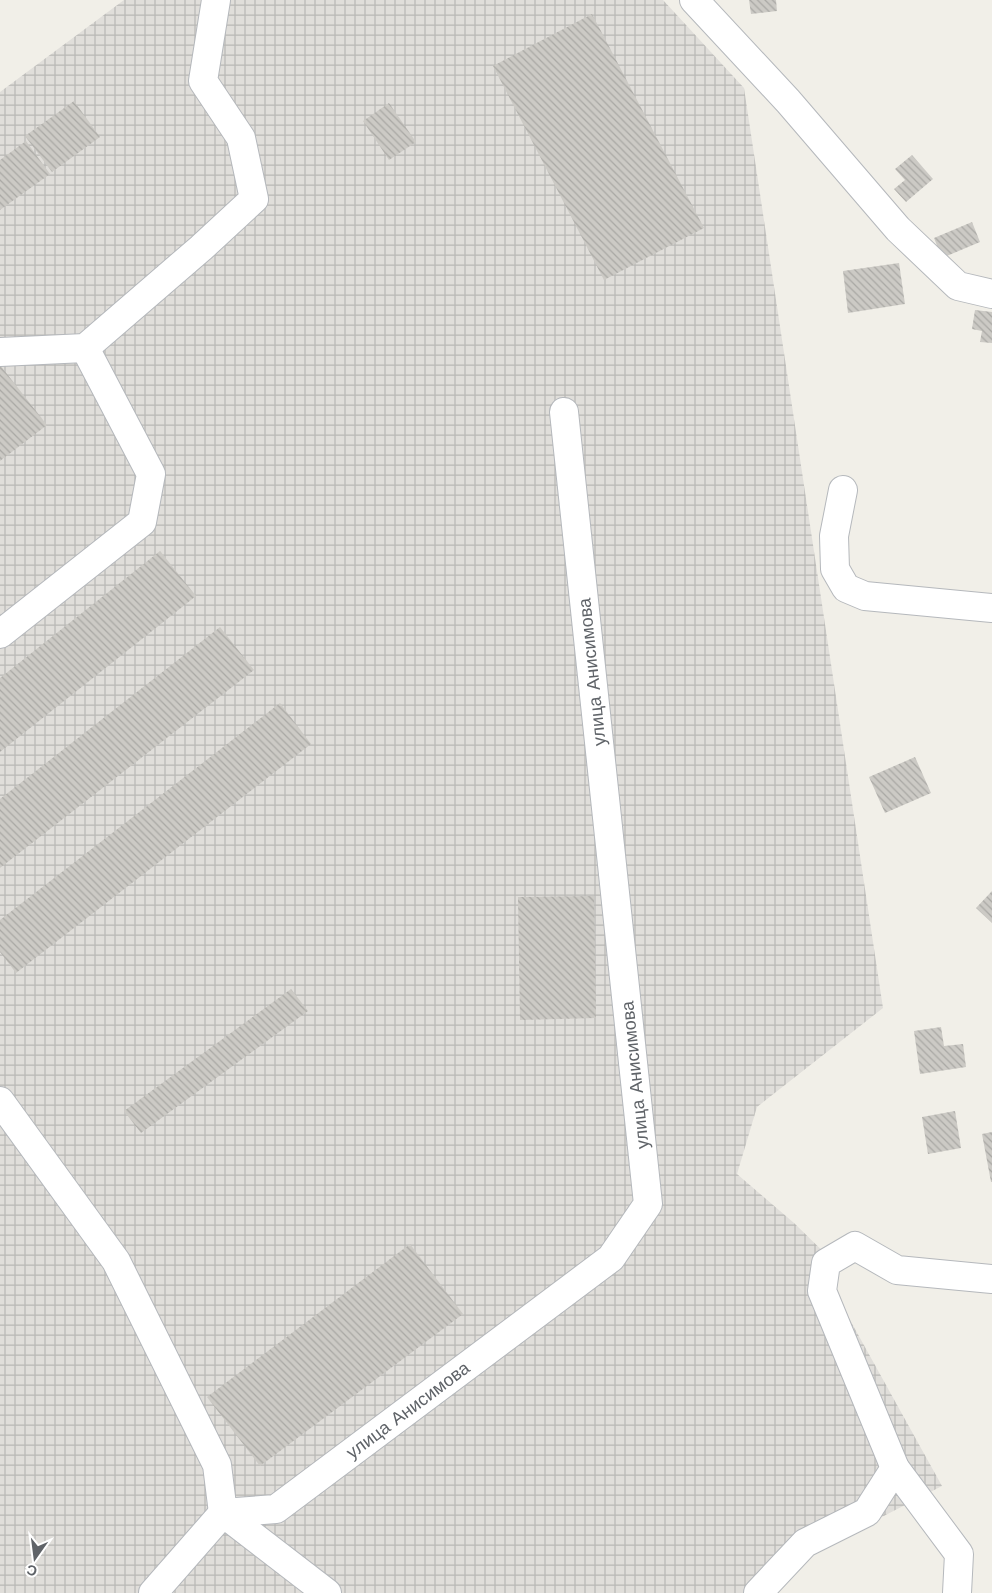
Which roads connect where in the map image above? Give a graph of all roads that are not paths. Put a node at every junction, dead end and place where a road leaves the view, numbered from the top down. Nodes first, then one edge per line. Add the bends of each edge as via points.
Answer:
1 (216, 0) edge
2 (694, 0) edge
3 (992, 294) edge
4 (85, 348) junction
5 (0, 352) edge
6 (564, 412) dead end
7 (843, 490) dead end
8 (992, 608) edge
9 (0, 634) edge
10 (0, 1101) edge
11 (992, 1279) edge
12 (895, 1468) junction
13 (224, 1513) junction
14 (153, 1593) edge
15 (327, 1593) edge
16 (758, 1593) edge
17 (957, 1593) edge

1 - 4 street via 203,81 241,138 254,199
2 - 3 street via 788,101 898,230 958,286
4 - 5 street
4 - 9 street via 151,474 142,522
6 - 13 street, улица Анисимова via 648,1204 611,1258 276,1509
7 - 8 street via 834,536 835,569 846,588 865,596
10 - 13 street via 116,1261 217,1465
11 - 12 street via 897,1270 855,1246 826,1262 822,1291
12 - 16 street via 867,1512 805,1543
12 - 17 street via 959,1554
13 - 14 street
13 - 15 street

